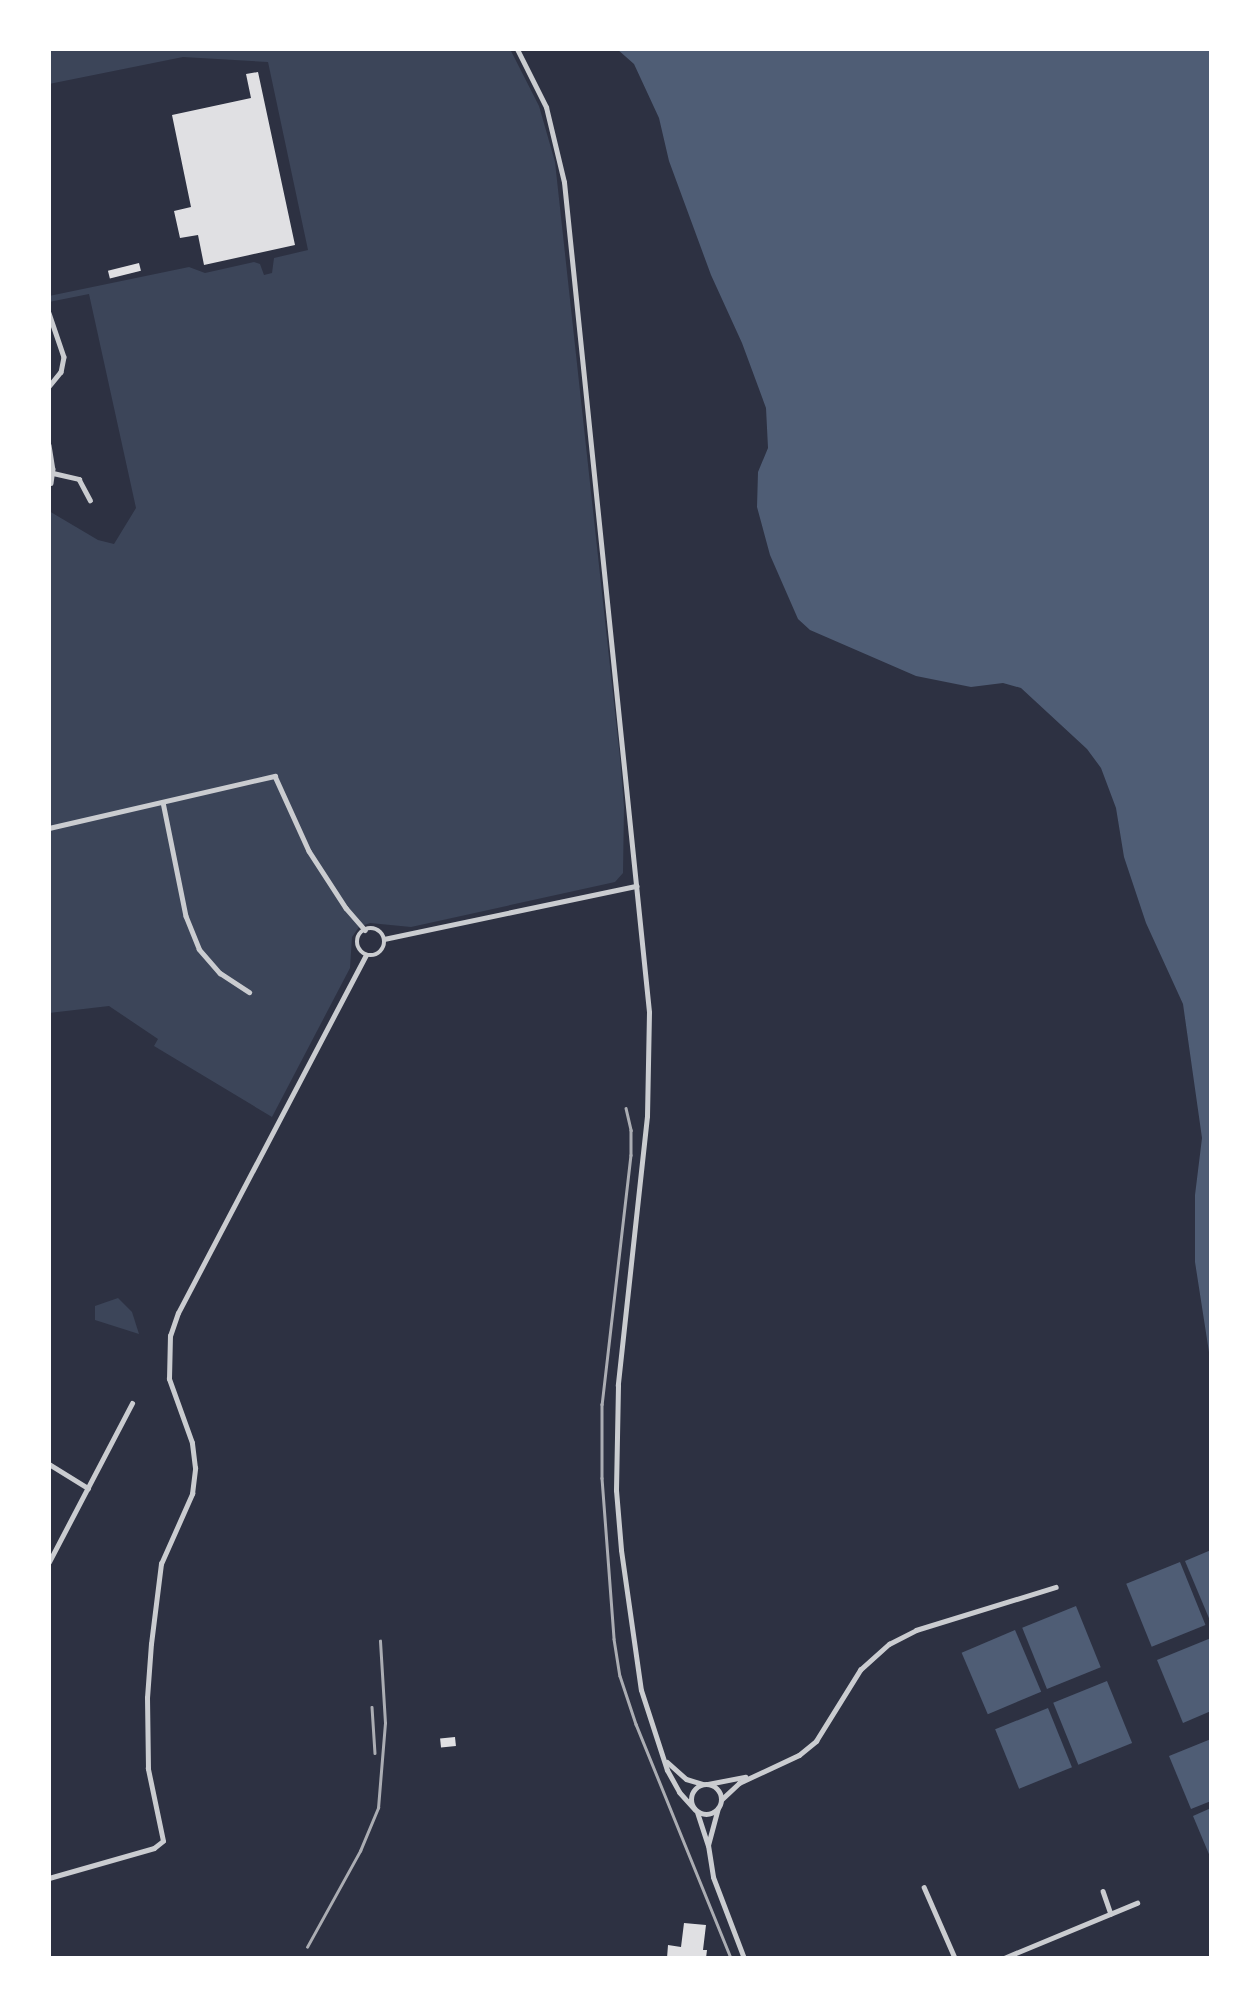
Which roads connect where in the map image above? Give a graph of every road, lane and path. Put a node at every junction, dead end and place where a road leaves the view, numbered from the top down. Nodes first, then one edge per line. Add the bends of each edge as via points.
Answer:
1 (517, 49) edge
2 (49, 313) edge
3 (49, 387) edge
4 (49, 445) edge
5 (53, 473) junction
6 (51, 483) dead end
7 (90, 500) dead end
8 (163, 802) junction
9 (49, 828) edge
10 (636, 886) junction
11 (365, 930) junction
12 (384, 939) junction
13 (366, 955) junction
14 (249, 992) dead end
15 (132, 1403) dead end
16 (49, 1464) edge
17 (88, 1488) junction
18 (49, 1562) edge
19 (1056, 1587) dead end
20 (667, 1762) junction
21 (750, 1777) junction
22 (705, 1784) junction
23 (721, 1800) junction
24 (718, 1808) junction
25 (696, 1811) junction
26 (708, 1845) junction
27 (49, 1878) edge
28 (924, 1888) dead end
29 (1103, 1891) dead end
30 (1138, 1903) dead end
31 (1111, 1914) junction
32 (744, 1958) edge
33 (955, 1958) edge
34 (1004, 1958) edge

1 - 10 street via 550,120 564,182
2 - 3 street via 64,362
4 - 5 street
5 - 6 street
5 - 7 street via 79,479
8 - 9 street
8 - 11 street via 275,776 309,851
8 - 14 street via 186,916 200,949 220,973
10 - 12 street
10 - 20 street via 650,1069 621,1341 616,1490 637,1676
11 - 12 street via 378,930
11 - 13 street via 358,941
12 - 13 street via 381,952
13 - 27 street via 178,1312 170,1336 169,1379 192,1443 195,1468 192,1494 161,1564 151,1644 148,1769 163,1841 153,1848
15 - 17 street
16 - 17 street
17 - 18 street
19 - 21 street via 916,1630 889,1644 860,1670 816,1741 799,1755
20 - 22 street via 686,1779
20 - 25 street via 674,1784
21 - 22 street
21 - 23 street
22 - 23 street via 719,1791
22 - 25 street via 692,1792 690,1801
23 - 24 street
24 - 25 street via 710,1814
24 - 26 street
25 - 26 street
26 - 32 street via 713,1877
28 - 33 street
29 - 31 street
30 - 31 street
31 - 34 street

